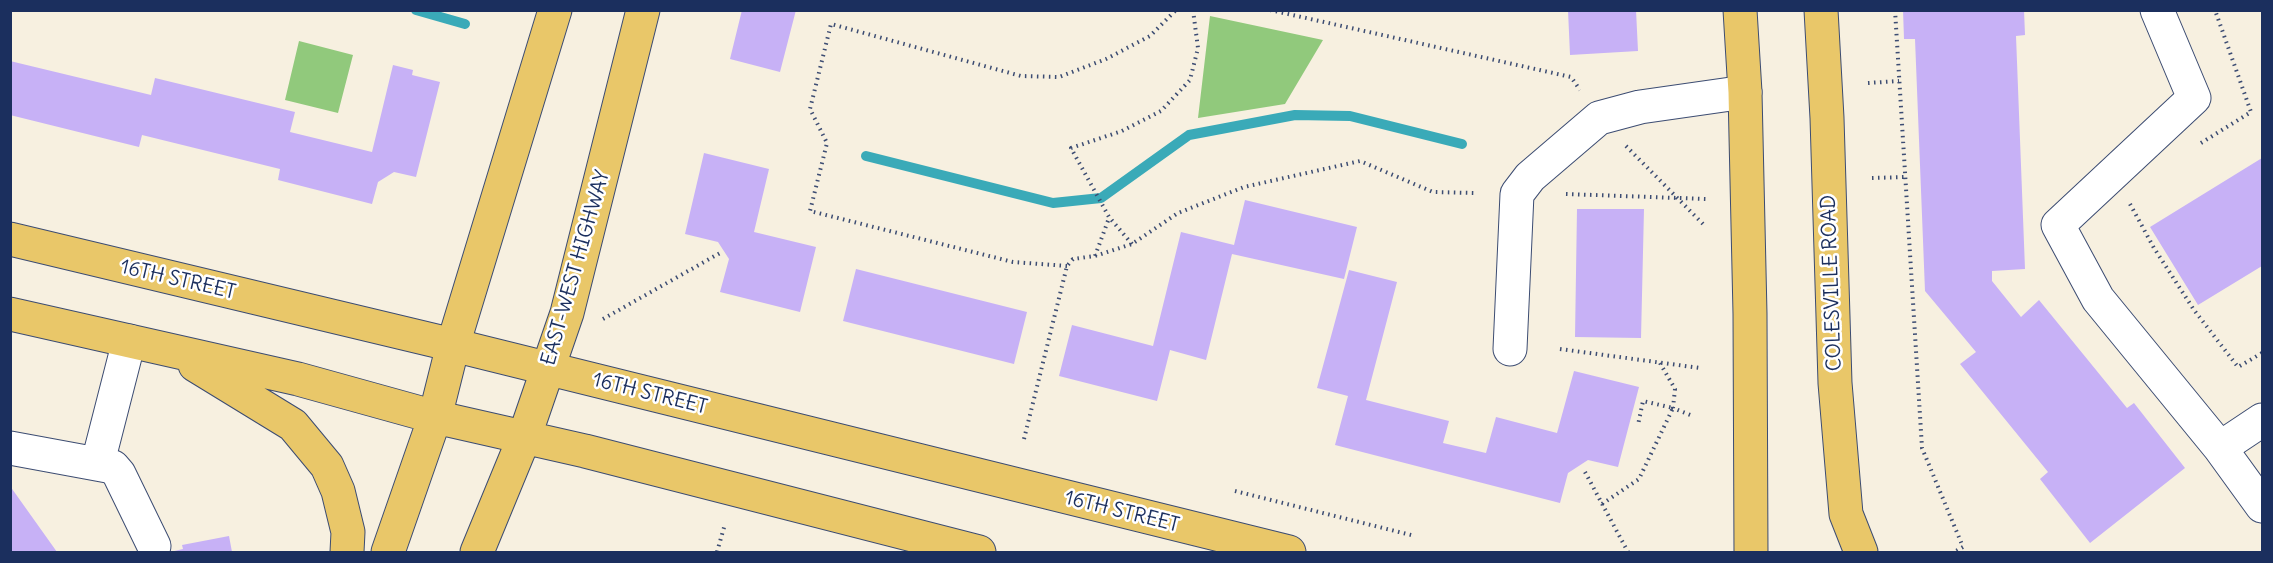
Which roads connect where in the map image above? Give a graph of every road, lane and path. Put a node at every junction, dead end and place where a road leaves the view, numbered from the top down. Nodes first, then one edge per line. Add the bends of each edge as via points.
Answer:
1 (555, 10) edge
2 (643, 10) edge
3 (1176, 10) edge
4 (1193, 10) edge
5 (1270, 10) edge
6 (1740, 10) edge
7 (1821, 10) edge
8 (1895, 10) edge
9 (2157, 10) edge
10 (2215, 10) edge
11 (1571, 77) dead end
12 (1899, 81) junction
13 (1868, 83) dead end
14 (1745, 92) junction
15 (1599, 118) junction
16 (2193, 148) dead end
17 (1905, 177) junction
18 (1872, 178) dead end
19 (1475, 193) dead end
20 (1559, 194) dead end
21 (1677, 198) junction
22 (1706, 199) dead end
23 (2128, 199) dead end
24 (1109, 217) junction
25 (1706, 227) dead end
26 (10, 239) edge
27 (1132, 244) junction
28 (720, 253) dead end
29 (1095, 256) junction
30 (1067, 266) junction
31 (10, 315) edge
32 (602, 320) dead end
33 (129, 341) junction
34 (453, 345) junction
35 (1510, 349) dead end
36 (1560, 349) dead end
37 (172, 351) junction
38 (2262, 353) edge
39 (1659, 363) junction
40 (1700, 368) dead end
41 (548, 369) junction
42 (1673, 408) junction
43 (1693, 416) dead end
44 (435, 417) junction
45 (2262, 420) edge
46 (1638, 425) dead end
47 (524, 438) junction
48 (1024, 439) dead end
49 (10, 448) edge
50 (2220, 448) junction
51 (98, 462) junction
52 (1585, 472) dead end
53 (1235, 491) dead end
54 (1602, 504) junction
55 (2262, 506) edge
56 (727, 517) dead end
57 (1415, 536) dead end
58 (154, 546) dead end
59 (347, 552) edge
60 (388, 552) edge
61 (477, 552) edge
62 (717, 552) edge
63 (979, 552) edge
64 (1289, 552) edge
65 (1628, 552) edge
66 (1751, 552) edge
67 (1860, 552) edge
68 (1954, 552) edge

1 - 34 main road
2 - 41 main road, EAST-WEST HIGHWAY via 567,313
3 - 30 path via 1150,36 1059,77 1021,76 831,24 810,109 827,143 810,211 1013,261
4 - 24 path via 1198,48 1190,80 1161,111 1122,131 1071,148
5 - 11 path
6 - 14 main road
7 - 67 main road, COLESVILLE ROAD via 1835,383 1846,514
8 - 12 path
9 - 50 lane via 2194,98 2058,225 2098,299
10 - 16 path via 2251,112
12 - 13 path
12 - 17 path
14 - 15 lane via 1640,107
14 - 66 main road via 1753,434
15 - 21 path
15 - 35 lane via 1530,177 1517,194
17 - 18 path
17 - 68 path via 1922,448 1963,547
19 - 27 path via 1433,192 1360,161 1244,187 1178,213
20 - 21 path
21 - 22 path
21 - 25 path
23 - 38 path via 2134,215 2194,310 2238,367
24 - 27 path
24 - 29 path
26 - 34 main road, 16TH STREET
27 - 29 path
28 - 32 path
29 - 30 path via 1073,259
30 - 48 path
31 - 33 main road
33 - 37 main road
33 - 51 lane
34 - 41 main road, 16TH STREET
34 - 44 main road
36 - 39 path
37 - 44 main road via 298,379
37 - 59 main road via 292,425 327,466 338,490 348,532
39 - 40 path
39 - 42 path via 1675,389
41 - 47 main road, EAST-WEST HIGHWAY
41 - 64 main road, 16TH STREET
42 - 43 path
42 - 46 path via 1643,401
42 - 54 path via 1639,479
44 - 47 main road
44 - 60 main road
45 - 50 lane
47 - 61 main road, EAST-WEST HIGHWAY
47 - 63 main road
49 - 51 lane
50 - 55 lane
51 - 58 lane via 119,474
52 - 54 path
53 - 57 path
54 - 65 path
56 - 62 path

